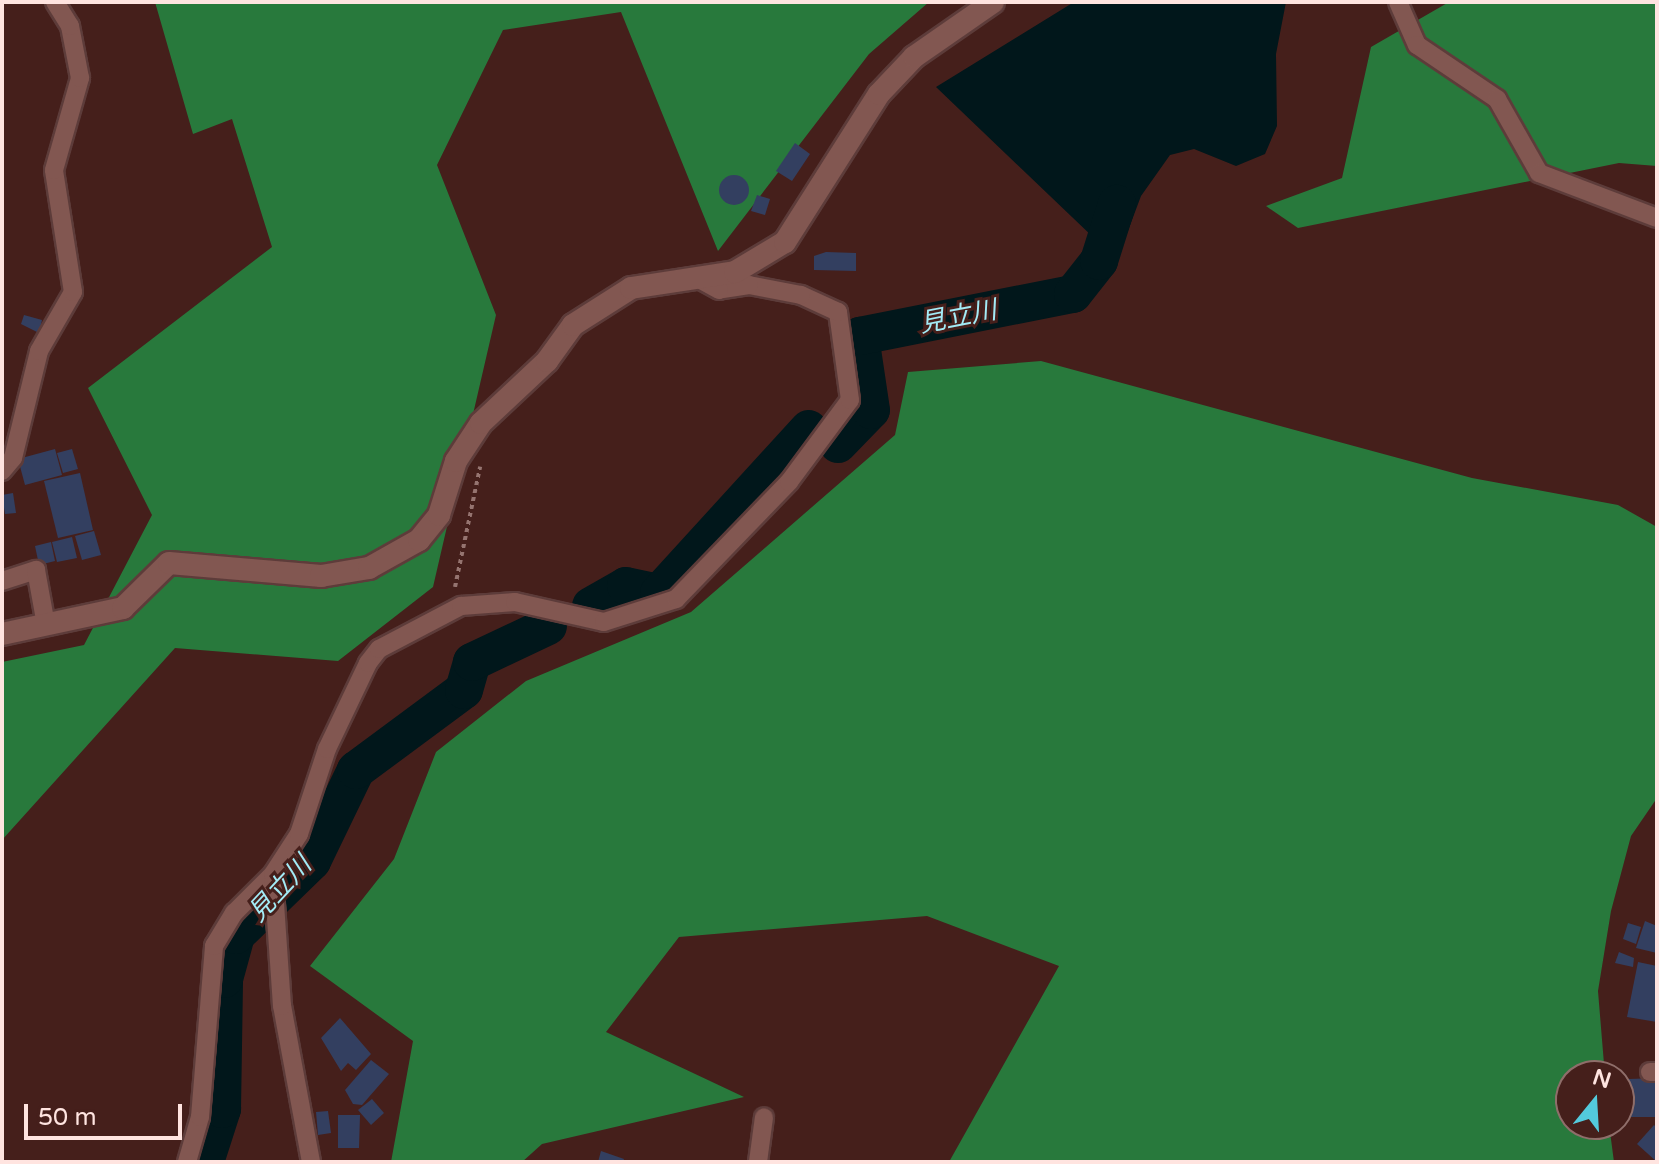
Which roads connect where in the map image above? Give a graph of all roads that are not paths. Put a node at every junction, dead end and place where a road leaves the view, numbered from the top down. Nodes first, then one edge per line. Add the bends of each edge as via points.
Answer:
1 (55, 2) edge
2 (993, 2) edge
3 (1398, 2) edge
4 (1657, 218) edge
5 (696, 277) junction
6 (2, 471) edge
7 (2, 581) edge
8 (46, 625) junction
9 (2, 634) edge
10 (274, 891) junction
11 (764, 1117) dead end
12 (187, 1162) edge
13 (311, 1162) edge
14 (758, 1162) edge

1 - 6 street via 70,26 80,78 54,170 73,292 39,351 13,458
2 - 5 street via 914,57 879,94 785,242 735,272
3 - 4 street via 1417,45 1497,99 1539,173
5 - 8 street via 631,288 573,325 547,361 481,423 456,461 439,515 419,540 369,568 321,576 169,563 123,608
5 - 10 street via 719,290 749,285 801,295 838,312 852,391 832,428 676,599 604,622 515,602 441,614 368,663 327,749
7 - 8 street via 36,570
8 - 9 street
10 - 12 street via 234,913 214,946 200,1117
10 - 13 street via 282,1006
11 - 14 street

